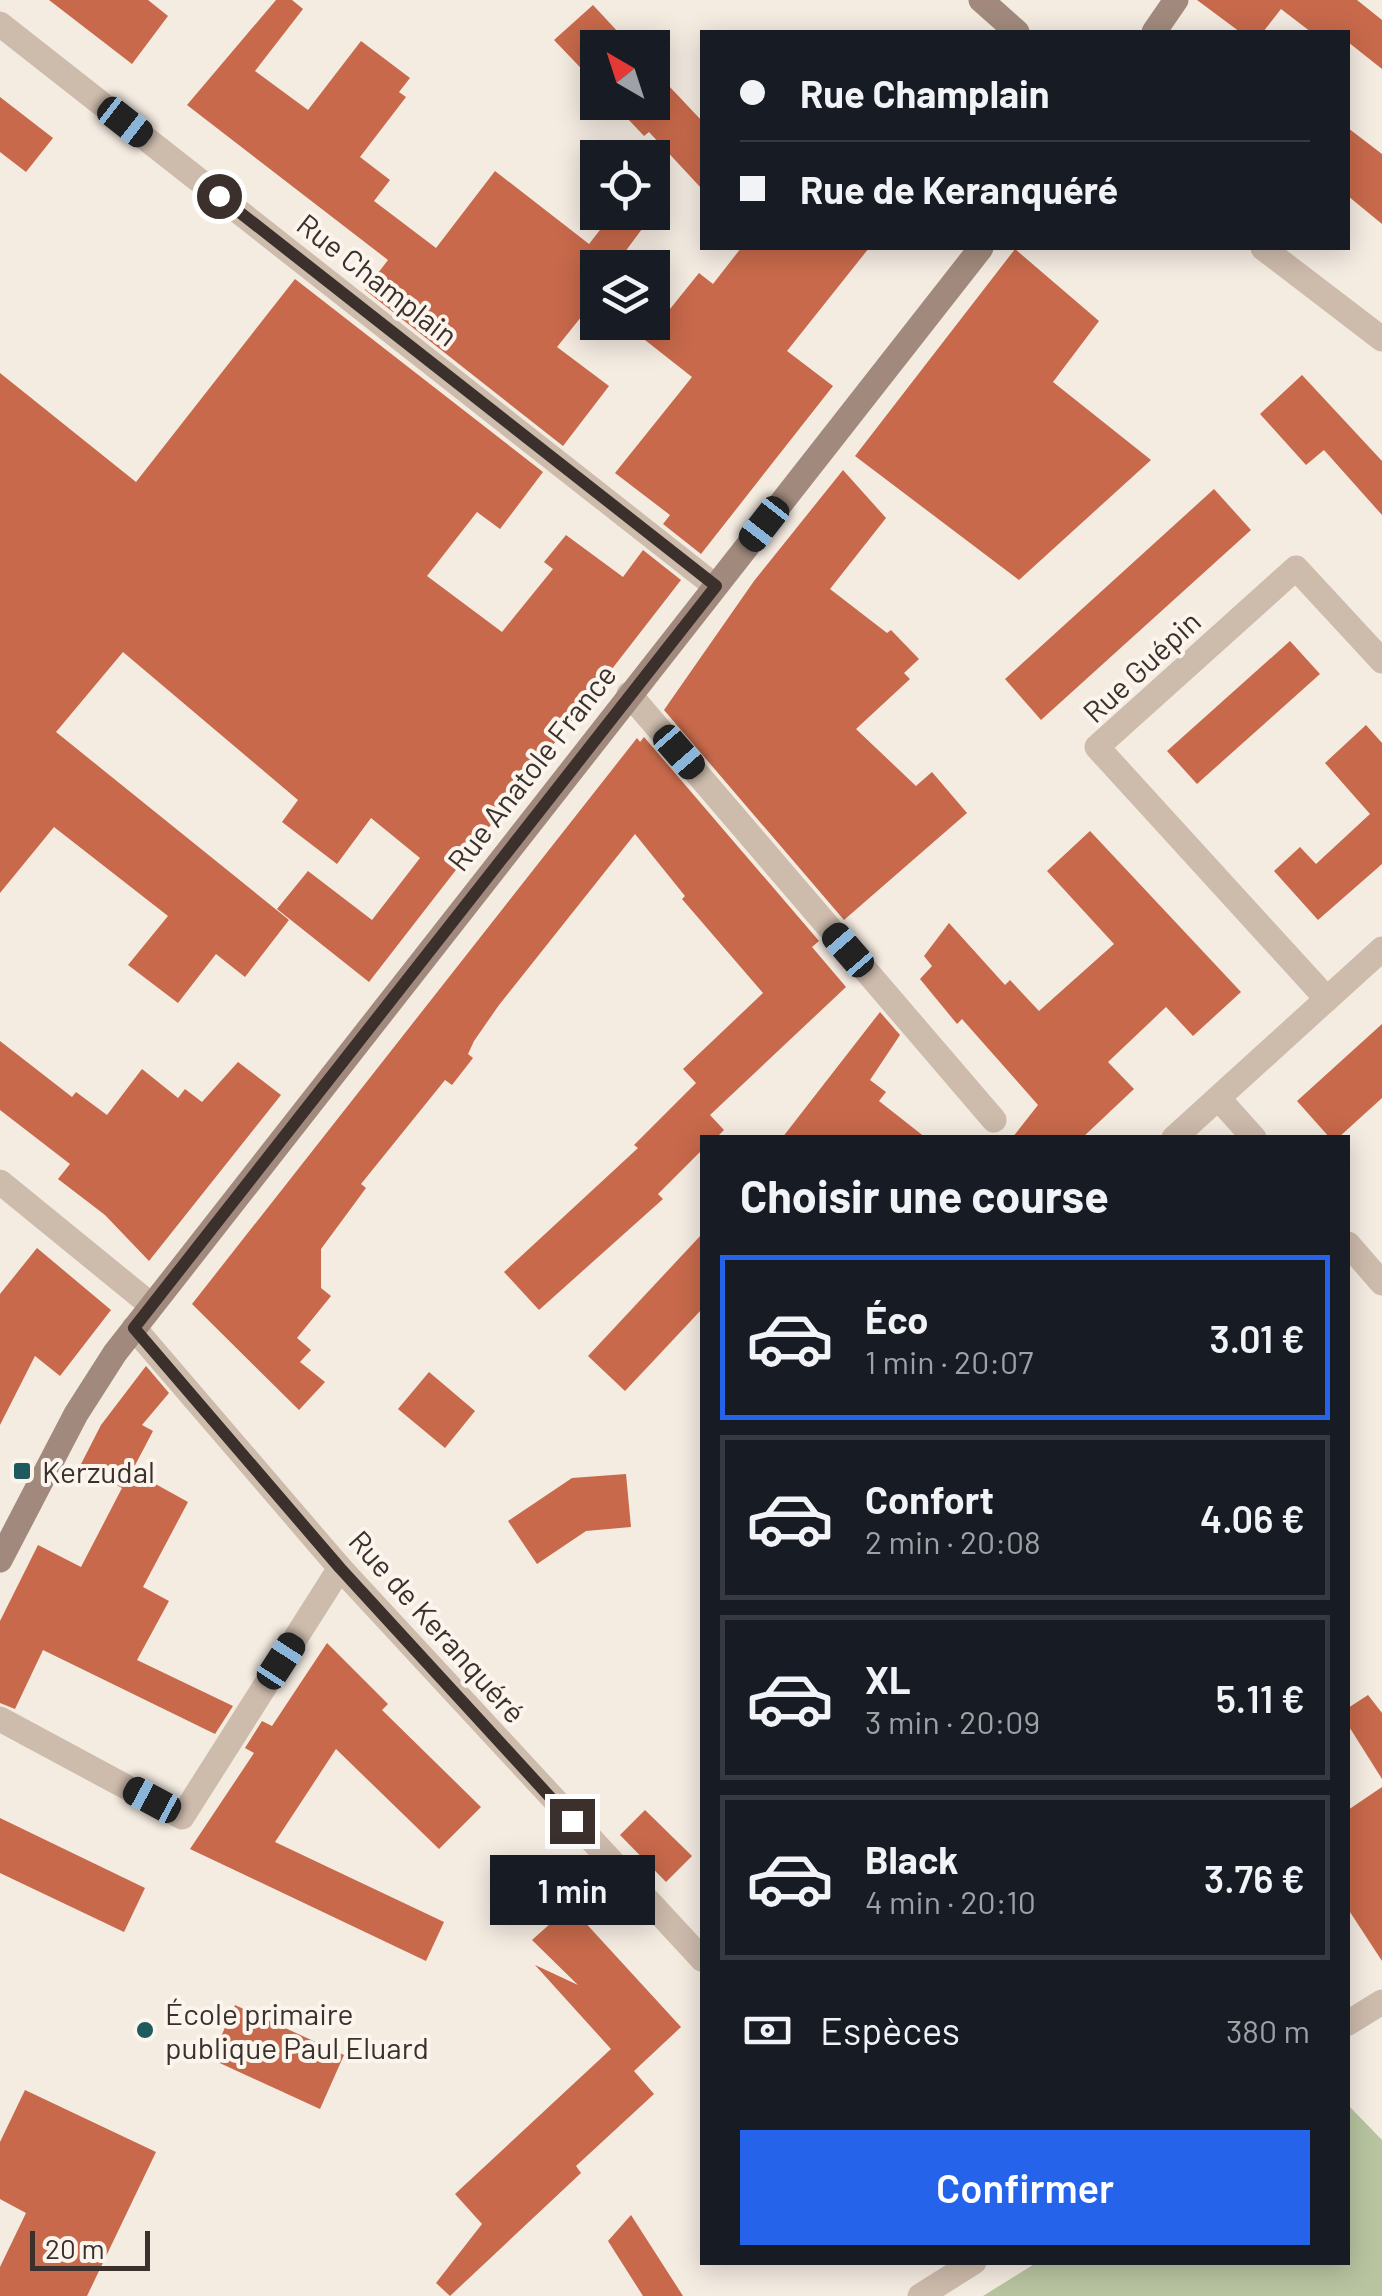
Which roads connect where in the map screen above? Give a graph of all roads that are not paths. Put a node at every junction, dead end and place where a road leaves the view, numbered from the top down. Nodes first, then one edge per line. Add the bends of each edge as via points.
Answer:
1 (981, 0) edge
2 (1176, 0) edge
3 (0, 24) edge
4 (1015, 30) edge
5 (1155, 30) edge
6 (980, 250) edge
7 (1265, 250) edge
8 (1382, 339) edge
9 (716, 586) junction
10 (1382, 661) edge
11 (629, 694) junction
12 (1382, 949) edge
13 (1327, 999) junction
14 (1219, 1098) junction
15 (994, 1120) dead end
16 (1177, 1135) edge
17 (1251, 1135) edge
18 (0, 1182) edge
19 (1350, 1246) edge
20 (1382, 1282) edge
21 (151, 1305) junction
22 (134, 1328) junction
23 (0, 1560) edge
24 (340, 1568) junction
25 (0, 1719) edge
26 (700, 1957) edge
27 (1382, 2002) edge
28 (1350, 2022) edge
29 (970, 2265) edge
30 (920, 2296) edge

1 - 4 main road
2 - 5 main road
3 - 9 street, Rue Champlain
6 - 9 main road, Rue Anatole France
7 - 8 street
9 - 11 main road, Rue Anatole France
10 - 13 street, Rue Guépin via 1296,568 1097,747
11 - 15 street
11 - 21 main road, Rue Anatole France
12 - 13 street
13 - 14 street
14 - 16 street
14 - 17 street
18 - 21 street
19 - 20 street
21 - 22 main road, Rue Anatole France
22 - 23 main road, Rue Anatole France via 76,1414
22 - 24 street, Rue de Keranquéré
24 - 25 street via 182,1817
24 - 26 street, Rue de Keranquéré
27 - 28 street
29 - 30 street

